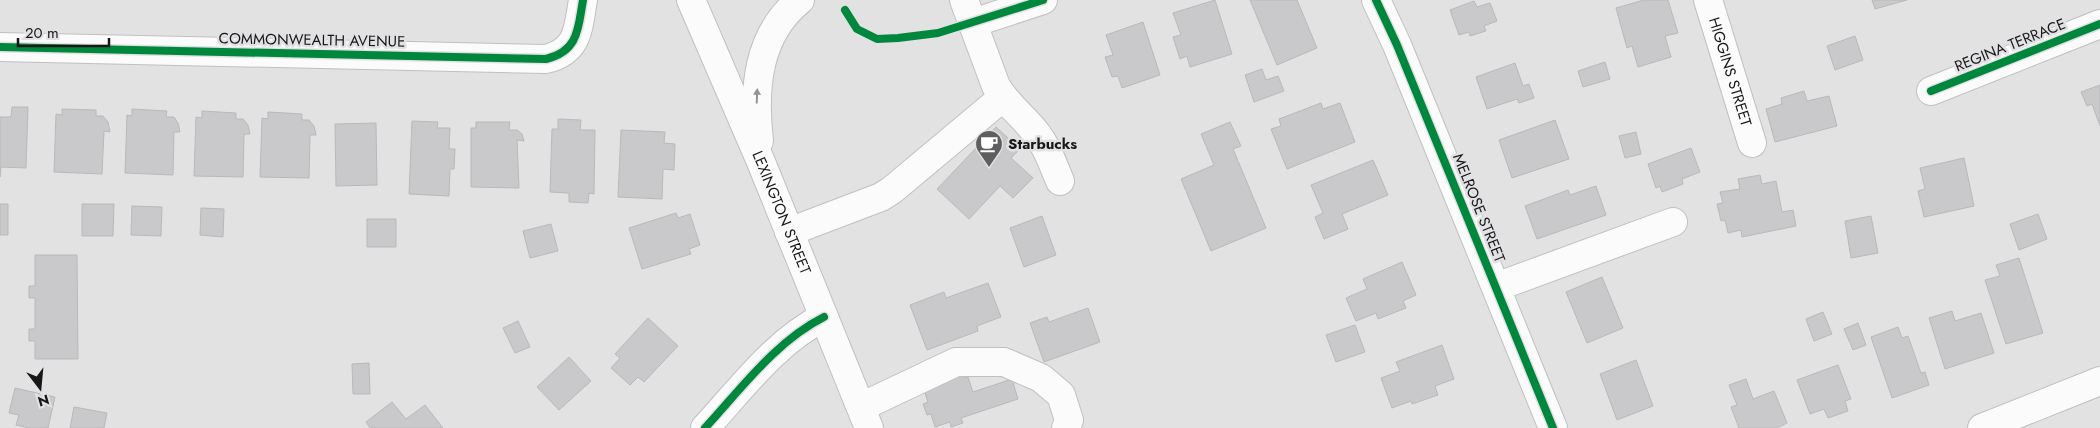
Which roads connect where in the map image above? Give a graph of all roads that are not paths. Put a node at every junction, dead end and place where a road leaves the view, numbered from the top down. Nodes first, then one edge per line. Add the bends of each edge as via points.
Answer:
1 (583, 0) edge
2 (691, 0) edge
3 (800, 0) edge
4 (1043, 0) edge
5 (1376, 0) edge
6 (1708, 0) edge
7 (969, 12) edge
8 (2100, 24) edge
9 (0, 47) edge
10 (1931, 91) dead end
11 (1002, 98) junction
12 (1752, 143) dead end
13 (761, 162) junction
14 (1060, 181) dead end
15 (1673, 222) dead end
16 (789, 232) junction
17 (1496, 287) junction
18 (824, 317) junction
19 (2100, 381) edge
20 (865, 417) edge
21 (705, 428) edge
22 (1066, 428) edge
23 (1553, 428) edge
24 (1984, 428) edge

1 - 9 street, COMMONWEALTH AVENUE via 573,42 563,54 546,59
2 - 13 street, LEXINGTON STREET
13 -> 3 street via 757,98 762,56 777,25
4 - 7 street
5 - 17 street, MELROSE STREET
6 - 12 street, HIGGINS STREET
7 - 11 street
8 - 10 street, REGINA TERRACE
11 - 14 street via 1036,132
11 - 16 street via 892,190
13 - 16 street, LEXINGTON STREET
15 - 17 street
16 - 18 street, LEXINGTON STREET
17 - 23 street, MELROSE STREET
18 - 20 street, LEXINGTON STREET
18 - 21 street via 785,342
19 - 24 street
20 - 22 street via 956,362 1004,362 1042,378 1061,395 1069,420

